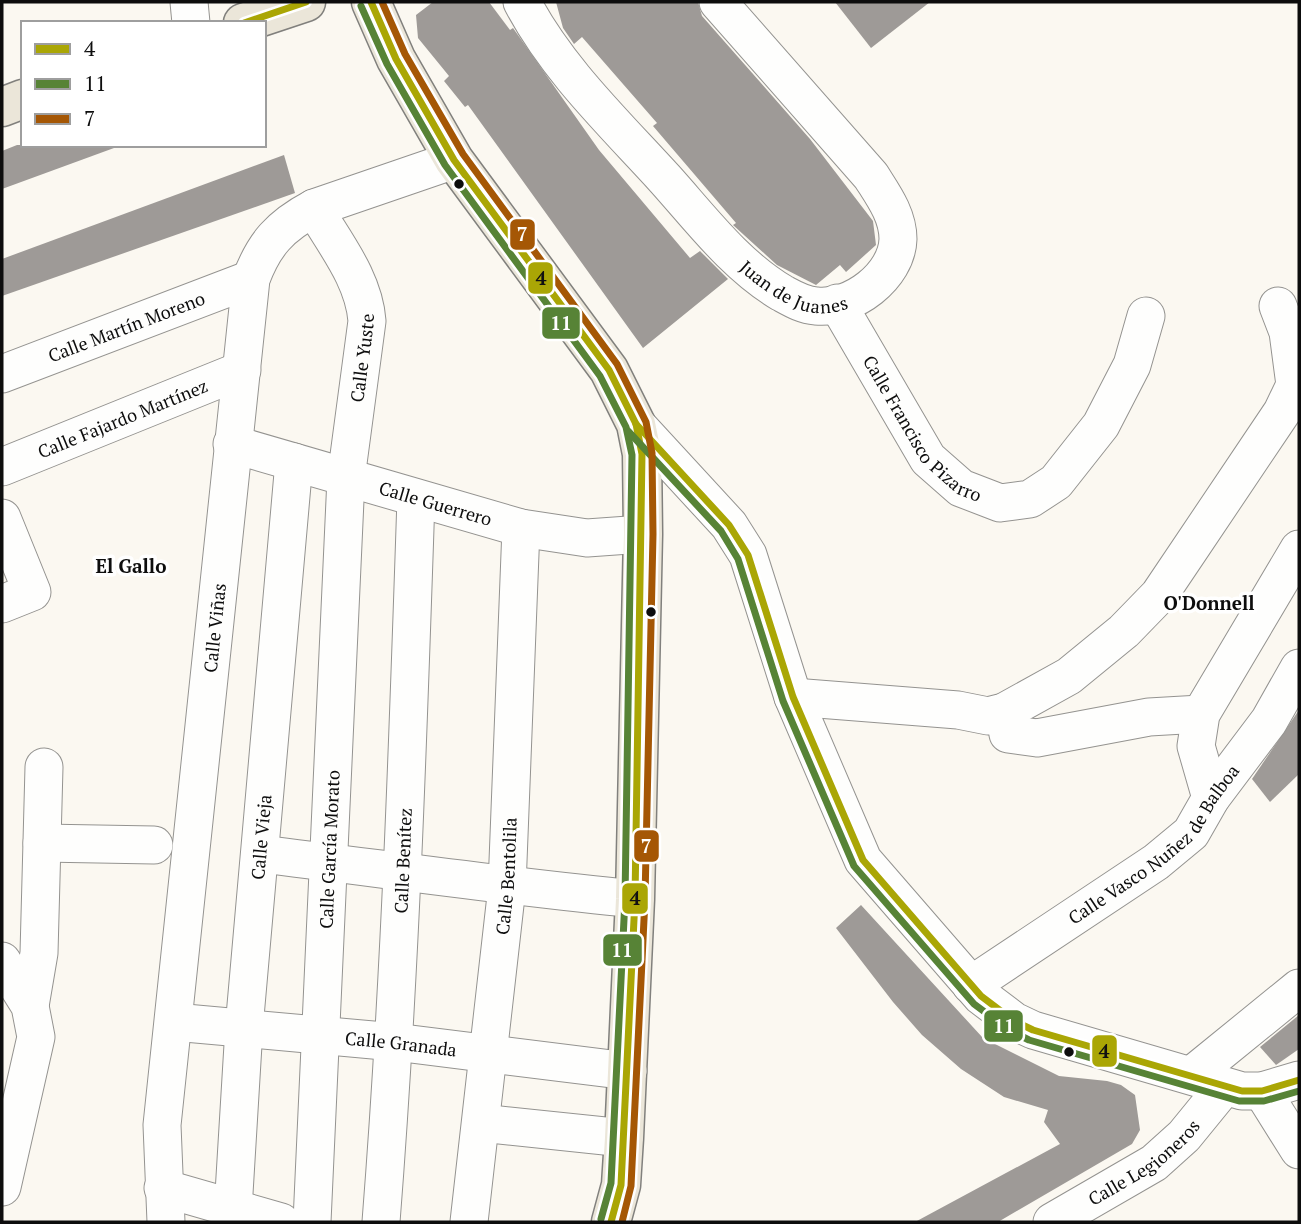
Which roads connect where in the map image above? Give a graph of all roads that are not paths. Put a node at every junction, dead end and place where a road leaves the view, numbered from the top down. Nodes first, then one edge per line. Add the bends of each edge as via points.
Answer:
1 (189, 2) edge
2 (306, 2) edge
3 (522, 2) edge
4 (718, 2) edge
5 (381, 12) edge
6 (191, 21) edge
7 (249, 21) edge
8 (21, 100) edge
9 (2, 107) edge
10 (454, 160) junction
11 (314, 208) junction
12 (251, 279) junction
13 (837, 303) junction
14 (1278, 306) dead end
15 (1146, 316) dead end
16 (242, 370) junction
17 (2, 374) edge
18 (636, 424) junction
19 (232, 444) junction
20 (294, 462) junction
21 (2, 467) edge
22 (346, 478) junction
23 (416, 498) junction
24 (2, 518) edge
25 (522, 528) junction
26 (643, 534) junction
27 (1299, 549) edge
28 (17, 598) edge
29 (1299, 668) edge
30 (793, 697) junction
31 (1004, 712) junction
32 (1201, 714) junction
33 (44, 767) dead end
34 (1211, 798) junction
35 (42, 843) junction
36 (154, 845) dead end
37 (261, 854) junction
38 (328, 862) junction
39 (404, 870) junction
40 (507, 887) junction
41 (635, 899) junction
42 (2, 961) edge
43 (971, 985) junction
44 (1299, 988) edge
45 (30, 1006) junction
46 (174, 1022) junction
47 (244, 1028) junction
48 (323, 1036) junction
49 (396, 1042) junction
50 (486, 1052) junction
51 (628, 1072) junction
52 (1208, 1081) junction
53 (1287, 1089) edge
54 (481, 1123) junction
55 (624, 1138) junction
56 (1299, 1150) edge
57 (2, 1187) edge
58 (165, 1205) edge
59 (233, 1210) junction
60 (281, 1222) edge
61 (312, 1222) edge
62 (381, 1222) edge
63 (469, 1222) edge
64 (611, 1222) edge
65 (1052, 1222) edge

1 - 6 street
2 - 7 main road
3 - 13 street, Juan de Juanes via 572,76 745,268 802,304
4 - 13 street, Juan de Juanes via 871,176 895,220 895,257 882,278 857,297
5 - 10 main road
8 - 9 main road
10 - 11 street, Calle Viñas
10 - 18 main road via 609,370
11 - 12 street, Calle Viñas via 293,219 262,248
11 - 22 street, Calle Yuste via 366,299
12 - 16 street, Calle Viñas
12 - 17 street, Calle Martín Moreno
13 - 15 street, Calle Francisco Pizarro via 928,459 961,488 1000,503 1030,499 1056,482 1101,425 1132,365
14 - 31 street via 1288,332 1295,385 1234,487 1159,595 1124,631 1069,676
16 - 19 street, Calle Viñas
16 - 21 street, Calle Fajardo Martínez
18 - 26 main road via 642,454
18 - 30 street via 729,525 748,555
19 - 20 street, Calle Guerrero
19 - 46 street, Calle Viñas
20 - 22 street, Calle Guerrero
20 - 37 street, Calle Vieja
22 - 23 street, Calle Guerrero
22 - 38 street, Calle García Morato
23 - 25 street, Calle Guerrero
23 - 39 street, Calle Benítez
24 - 28 street
25 - 26 street, Calle Guerrero via 587,538
25 - 40 street, Calle Bentolila
26 - 41 main road
27 - 32 street
29 - 34 street, Calle Vasco Nuñez de Balboa via 1269,721
30 - 31 street via 988,716
30 - 43 street via 857,851
31 - 32 street via 1008,734 1037,738 1149,717
32 - 34 street via 1196,746
33 - 35 street
34 - 43 street, Calle Vasco Nuñez de Balboa via 1191,833 1156,862
35 - 36 street
35 - 45 street via 38,953
37 - 38 street
37 - 47 street, Calle Vieja
38 - 39 street
38 - 48 street, Calle García Morato
39 - 40 street
39 - 49 street, Calle Benítez
40 - 41 street
40 - 50 street, Calle Bentolila
41 - 51 main road
42 - 45 street
43 - 52 street via 997,1010 1033,1030
44 - 52 street, Calle Legioneros
45 - 57 street via 36,1037
46 - 47 street, Calle Granada
46 - 58 street, Calle Viñas via 162,1125
47 - 48 street, Calle Granada
47 - 59 street, Calle Vieja
48 - 49 street, Calle Granada
48 - 61 street, Calle García Morato
49 - 50 street, Calle Granada
49 - 62 street, Calle Benítez
50 - 51 street, Calle Granada
50 - 54 street, Calle Bentolila
51 - 55 main road
52 - 53 street
52 - 65 street, Calle Legioneros via 1184,1136 1154,1163
53 - 56 street
54 - 55 street
54 - 63 street, Calle Bentolila
55 - 64 main road via 621,1185
58 - 59 street
59 - 60 street

